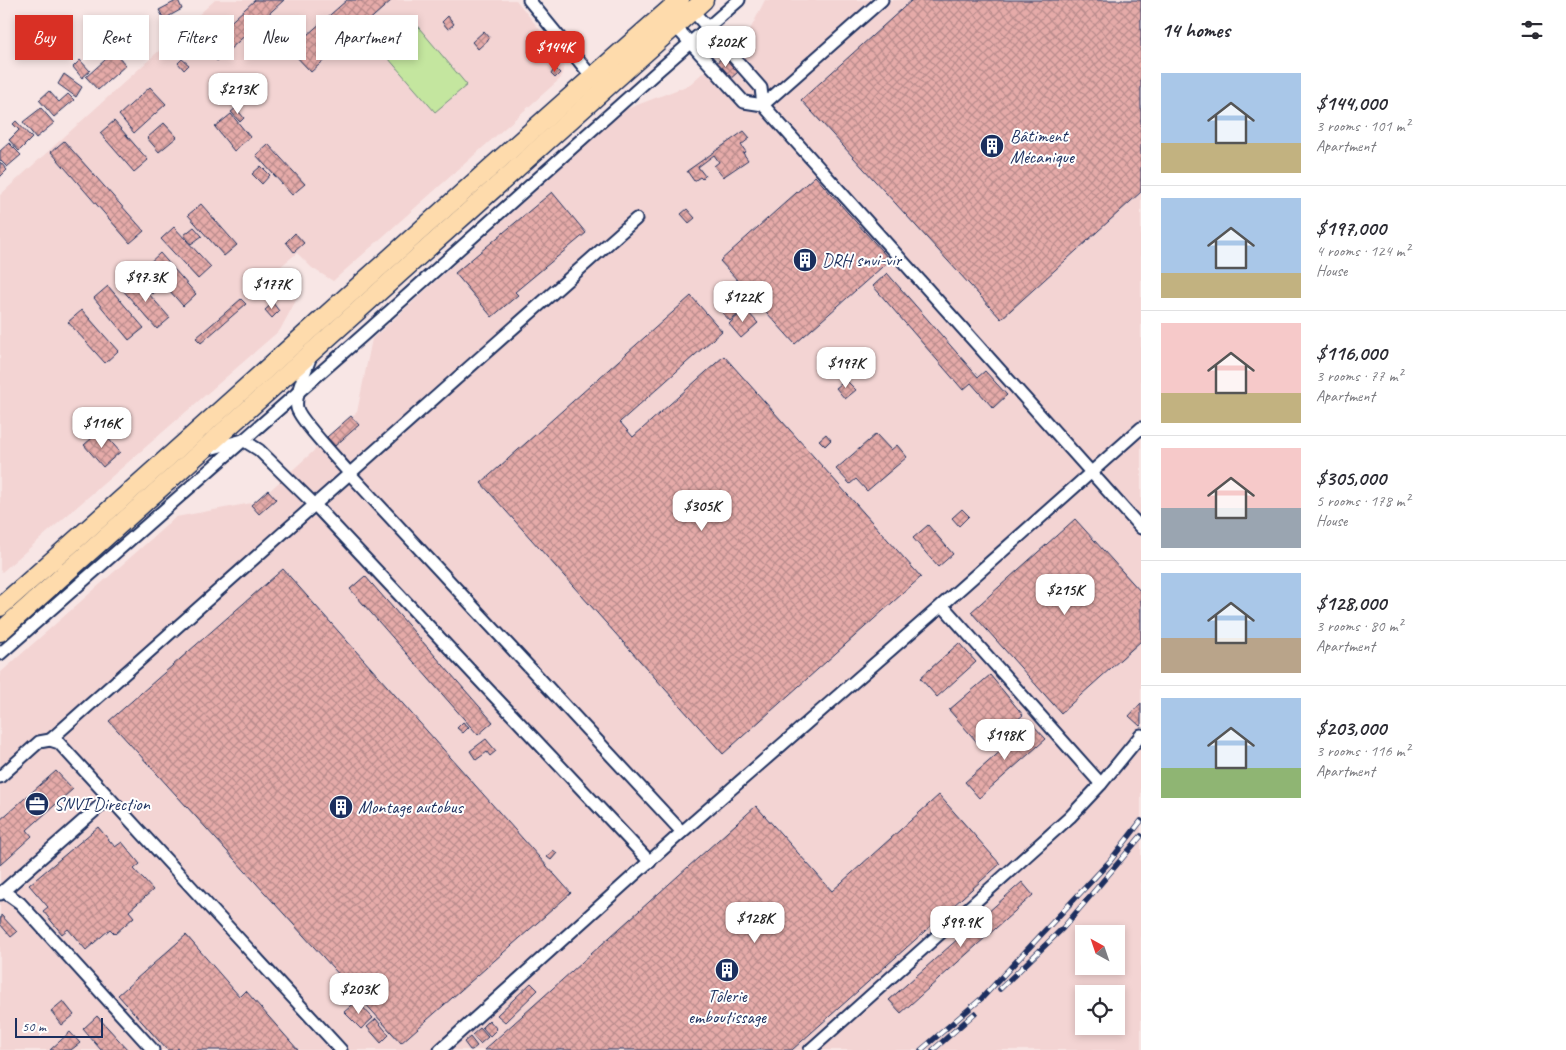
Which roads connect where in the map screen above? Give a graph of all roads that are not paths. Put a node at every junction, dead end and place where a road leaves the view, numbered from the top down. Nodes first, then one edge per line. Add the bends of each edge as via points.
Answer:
1 (529, 0) edge
2 (739, 0) edge
3 (882, 0) edge
4 (692, 3) edge
5 (675, 26) junction
6 (708, 27) junction
7 (690, 42) junction
8 (592, 77) junction
9 (763, 105) junction
10 (636, 219) dead end
11 (314, 349) junction
12 (299, 391) junction
13 (1141, 428) edge
14 (243, 440) junction
15 (200, 452) junction
16 (1091, 472) junction
17 (350, 474) junction
18 (314, 505) junction
19 (1141, 528) edge
20 (942, 605) junction
21 (0, 607) edge
22 (0, 632) edge
23 (0, 654) edge
24 (1141, 735) edge
25 (50, 740) junction
26 (0, 777) edge
27 (1101, 784) junction
28 (109, 798) junction
29 (682, 832) junction
30 (650, 862) junction
31 (1, 892) edge
32 (153, 1050) edge
33 (341, 1050) edge
34 (440, 1050) edge
35 (810, 1050) edge

1 - 8 street
2 - 6 street
3 - 9 street
4 - 5 highway
4 - 6 street
4 - 8 highway
5 - 7 street
5 - 11 highway
6 - 7 street
6 - 9 street via 761,88
7 - 9 street via 744,102
7 - 12 street
8 - 21 highway
9 - 16 street
10 - 17 street
11 - 12 street
11 - 15 highway
12 - 14 street
12 - 17 street via 297,408 306,424
13 - 16 street
14 - 15 street
14 - 18 street via 259,450
14 - 23 street
15 - 22 highway
16 - 19 street
16 - 20 street
17 - 18 street
17 - 29 street
18 - 25 street
18 - 30 street
20 - 27 street
20 - 29 street
24 - 27 street
25 - 26 street via 39,742
25 - 28 street via 59,743
27 - 35 street via 1070,817
28 - 31 street
28 - 33 street
29 - 30 street
30 - 34 street
31 - 32 street via 20,903

